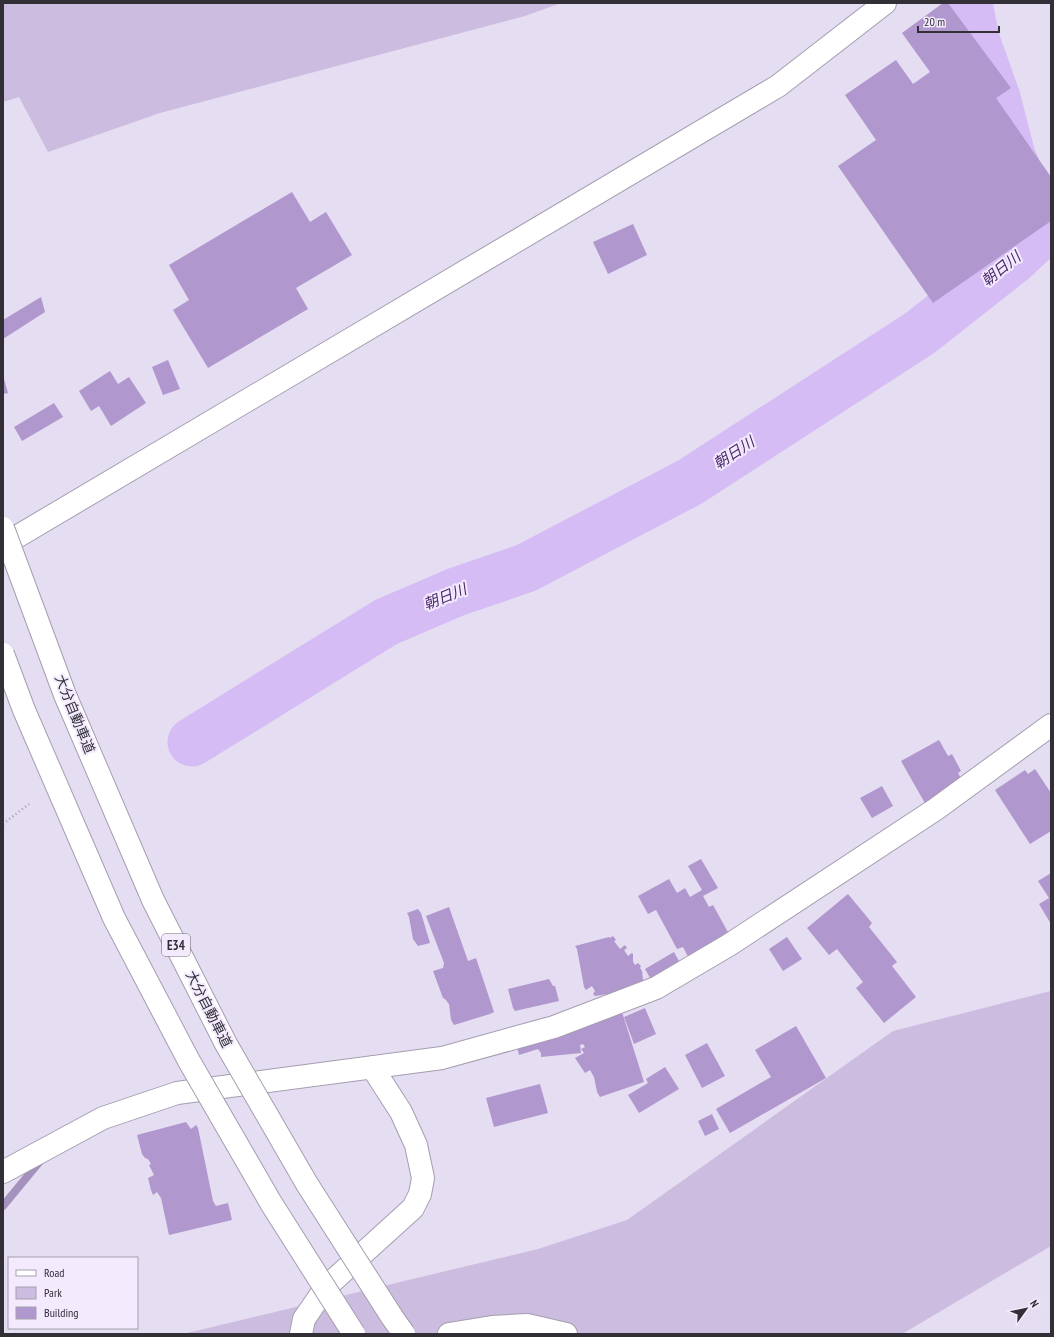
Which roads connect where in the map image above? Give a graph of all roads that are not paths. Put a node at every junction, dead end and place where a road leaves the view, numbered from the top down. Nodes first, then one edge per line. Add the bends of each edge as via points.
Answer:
1 (885, 3) edge
2 (3, 528) edge
3 (3, 545) edge
4 (3, 654) edge
5 (1051, 725) edge
6 (372, 1067) junction
7 (3, 1172) edge
8 (302, 1334) edge
9 (354, 1334) edge
10 (404, 1334) edge
11 (449, 1334) edge
12 (566, 1334) edge

1 - 3 main road via 778,86
2 - 10 main road, 大分自動車道 / E34, bridge via 66,695 153,900 226,1044 306,1184
4 - 9 main road, bridge via 24,710 118,925 193,1068 271,1203
5 - 6 main road via 936,809 728,946 656,988 554,1027 479,1048 442,1058
6 - 7 main road via 177,1093 103,1118
6 - 8 main road via 401,1112 416,1145 423,1178 420,1194 412,1208 326,1287 304,1319
11 - 12 main road via 526,1325

